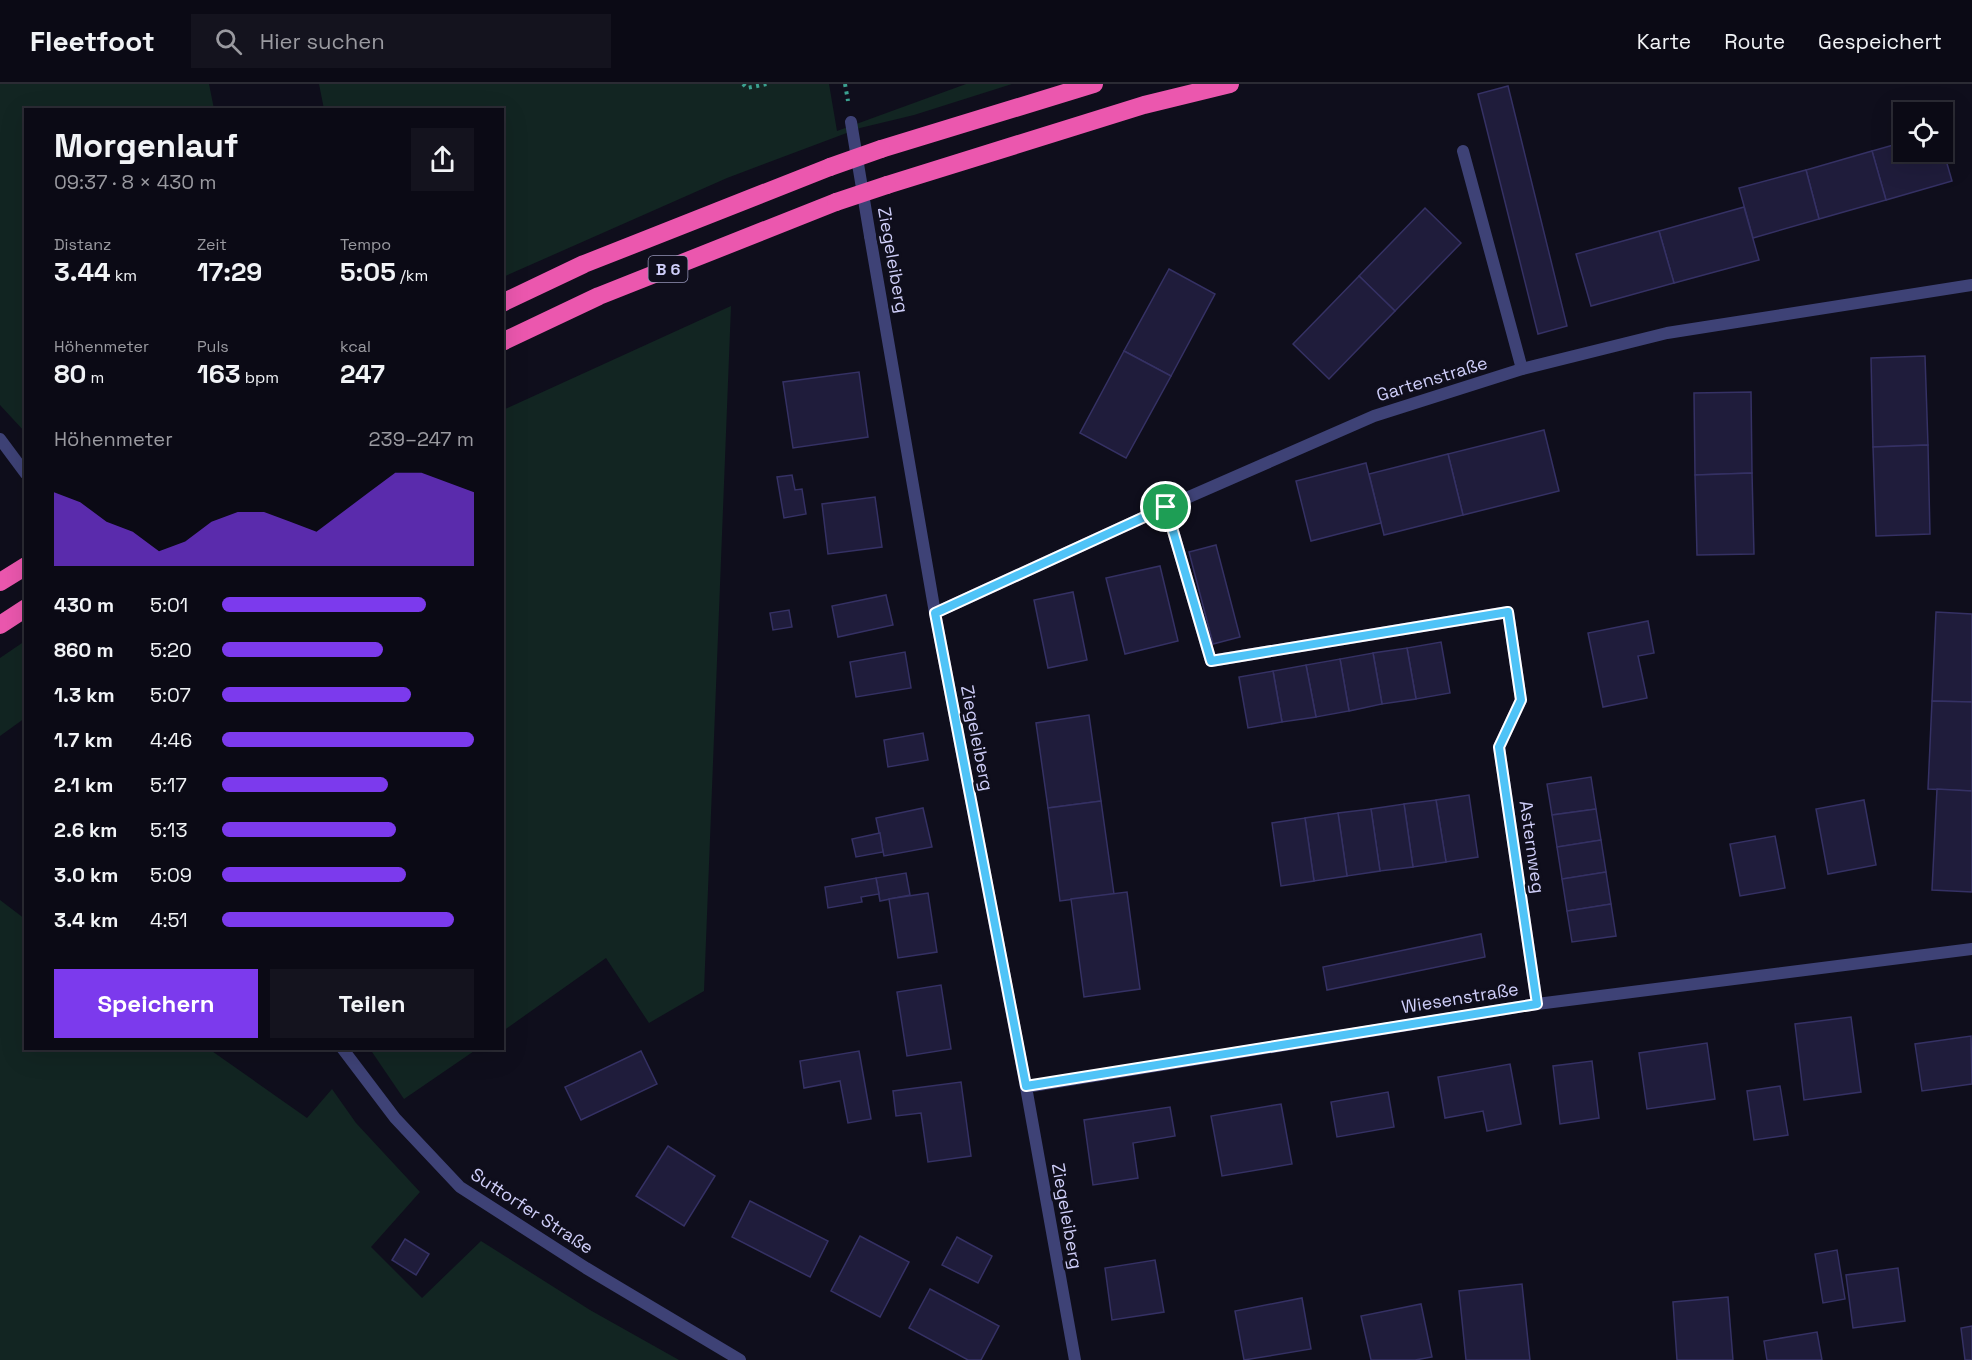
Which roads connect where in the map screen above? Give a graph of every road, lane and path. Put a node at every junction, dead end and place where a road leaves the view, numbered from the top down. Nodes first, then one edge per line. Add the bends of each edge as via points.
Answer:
1 (743, 84) edge
2 (768, 84) edge
3 (1094, 84) edge
4 (1230, 84) edge
5 (851, 122) dead end
6 (1463, 151) dead end
7 (1972, 285) edge
8 (504, 302) edge
9 (504, 341) edge
10 (1522, 369) junction
11 (0, 439) edge
12 (24, 471) edge
13 (1166, 507) junction
14 (24, 567) edge
15 (0, 582) edge
16 (935, 613) junction
17 (1972, 949) edge
18 (1537, 1004) junction
19 (344, 1050) edge
20 (1026, 1086) junction
21 (740, 1360) edge
22 (1075, 1360) edge

1 - 2 path via 747,88
3 - 8 highway, B 6, bridge via 830,167 584,264
4 - 9 highway, B 6, bridge via 1144,105 836,202 599,296
5 - 16 street, Ziegeleiberg
6 - 10 street
7 - 10 street, Gartenstraße via 1667,333
10 - 13 street, Gartenstraße via 1374,416
11 - 12 street
13 - 16 street, Gartenstraße
13 - 18 street, Asternweg via 1211,661 1508,612 1521,700 1499,747
14 - 15 highway
16 - 20 street, Ziegeleiberg
17 - 18 street, Wiesenstraße
18 - 20 street, Wiesenstraße
19 - 21 street, Suttorfer Straße via 395,1118 460,1187
20 - 22 street, Ziegeleiberg

